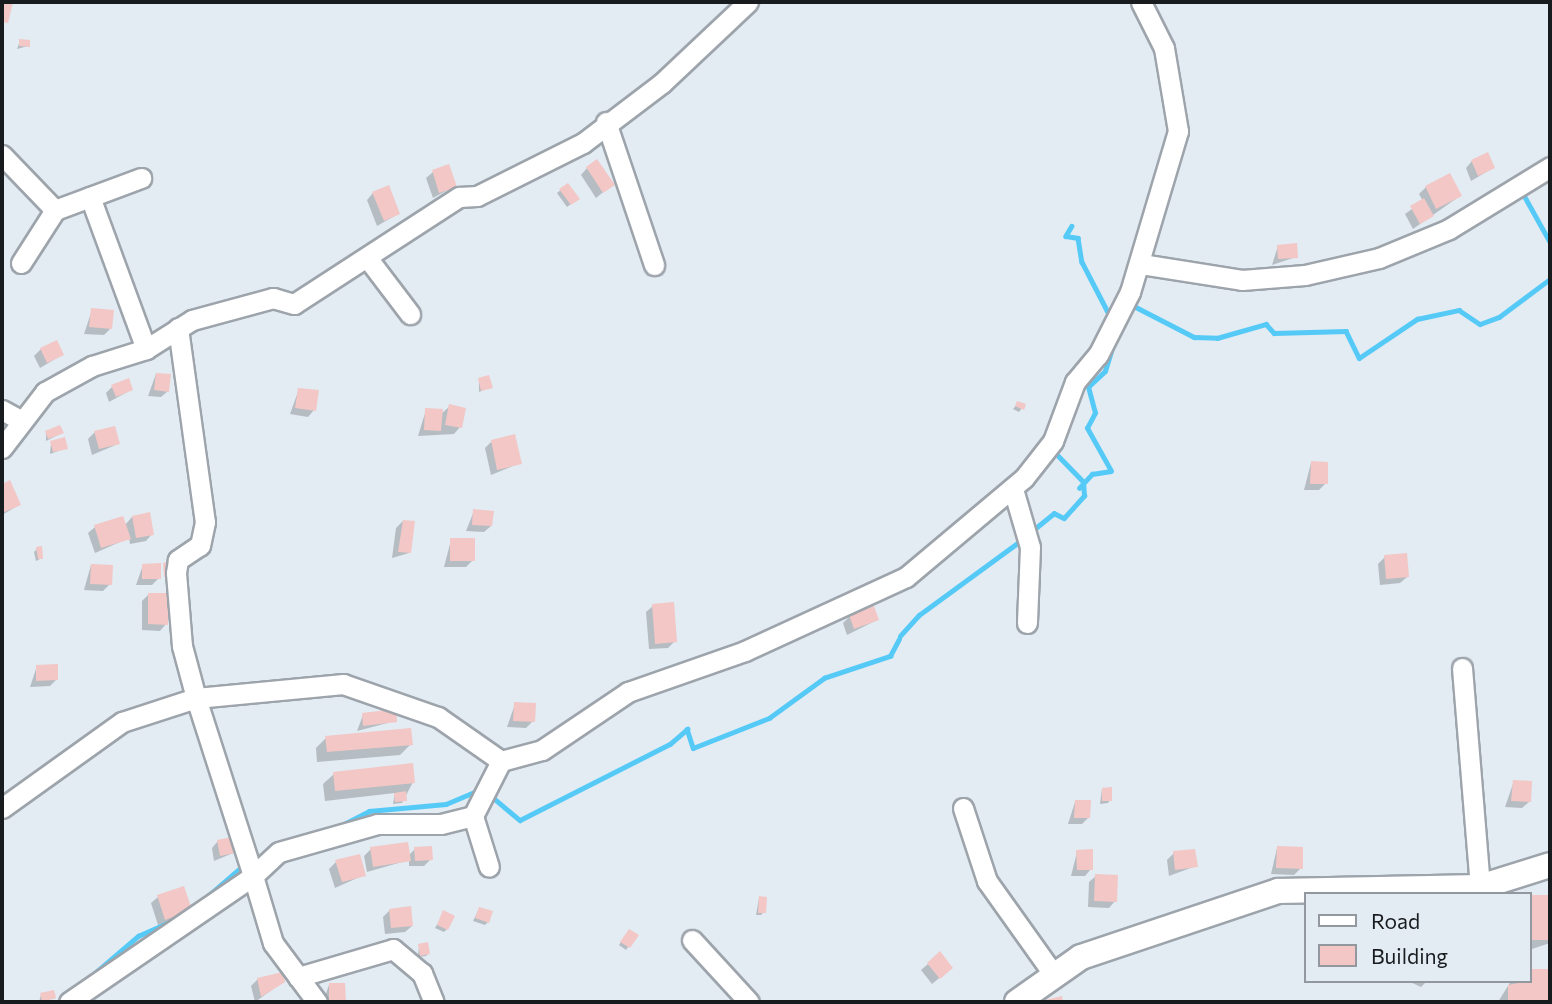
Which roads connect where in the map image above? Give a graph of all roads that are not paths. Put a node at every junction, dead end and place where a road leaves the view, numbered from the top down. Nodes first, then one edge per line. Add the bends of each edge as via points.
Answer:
1 (748, 2) edge
2 (1141, 2) edge
3 (606, 122) junction
4 (2, 155) edge
5 (1550, 167) edge
6 (141, 178) dead end
7 (90, 197) junction
8 (55, 210) junction
9 (369, 260) junction
10 (21, 263) dead end
11 (1141, 264) junction
12 (654, 265) dead end
13 (410, 314) dead end
14 (178, 328) junction
15 (146, 349) junction
16 (2, 411) edge
17 (20, 421) junction
18 (2, 448) edge
19 (1013, 489) junction
20 (1027, 623) dead end
21 (1462, 668) dead end
22 (196, 698) junction
23 (500, 761) junction
24 (2, 808) edge
25 (964, 808) dead end
26 (473, 816) junction
27 (1550, 865) edge
28 (489, 867) dead end
29 (253, 876) junction
30 (1480, 887) junction
31 (692, 940) dead end
32 (1052, 972) junction
33 (298, 977) junction
34 (742, 1000) edge
35 (69, 1002) edge
36 (317, 1002) edge
37 (434, 1002) edge
38 (1017, 1002) edge

1 - 3 street via 663,83
2 - 11 street via 1168,60 1178,131
3 - 9 street via 583,143 477,195 459,197
3 - 12 street
4 - 8 street
5 - 11 street via 1449,229 1379,258 1305,275 1242,280
6 - 7 street
7 - 8 street
7 - 15 street
8 - 10 street
9 - 13 street
9 - 14 street via 294,304 273,298
11 - 19 street via 1104,344 1075,382 1053,441
14 - 15 street
14 - 22 street via 205,522 200,545 178,560 176,573 181,646
15 - 17 street via 80,372 46,392
16 - 17 street
17 - 18 street
19 - 20 street via 1030,547
19 - 23 street via 906,577 746,651 628,692 542,750
21 - 30 street
22 - 23 street via 342,684 438,717
22 - 24 street via 122,722
22 - 29 street
23 - 26 street
25 - 32 street via 987,881
26 - 28 street
26 - 29 street via 357,830 279,852
27 - 30 main road
29 - 33 street via 272,943
29 - 35 street
30 - 32 main road via 1278,891
31 - 34 street
32 - 38 main road
33 - 36 street
33 - 37 street via 393,949 422,973

